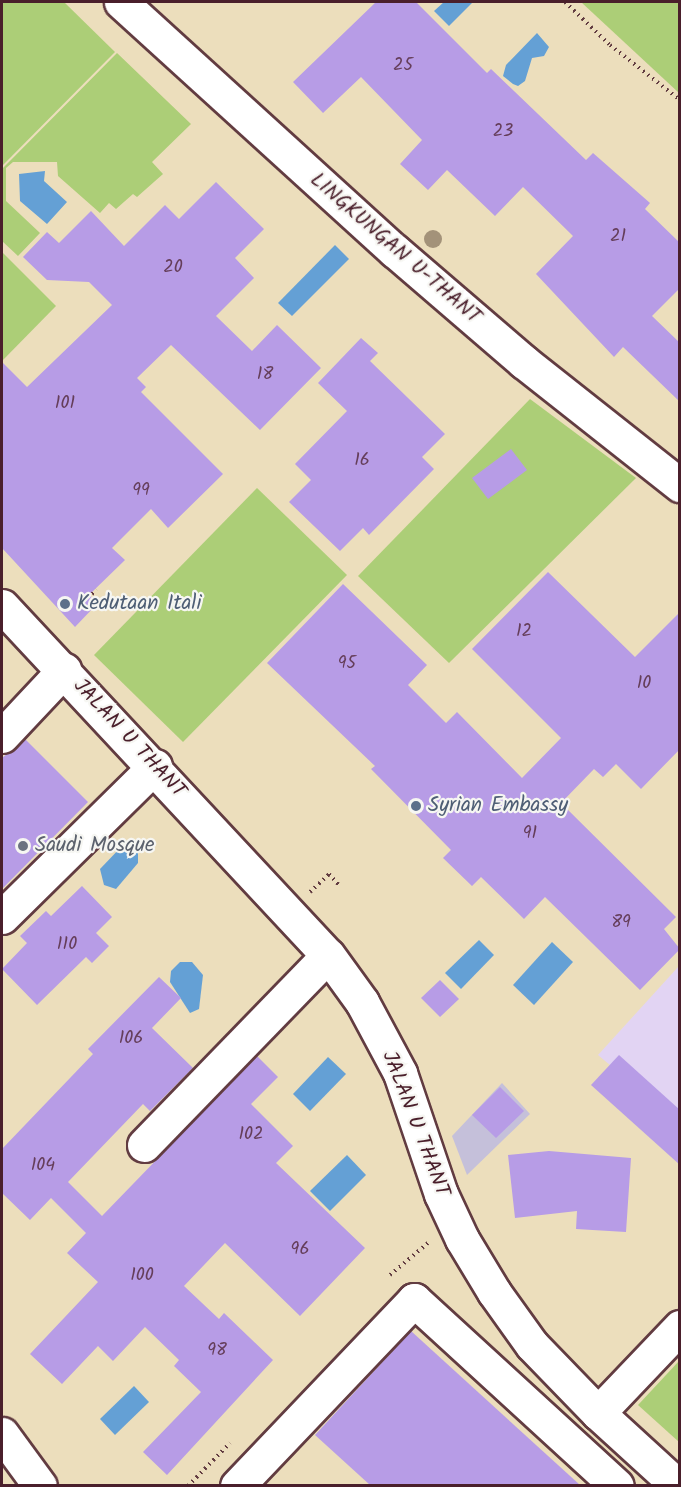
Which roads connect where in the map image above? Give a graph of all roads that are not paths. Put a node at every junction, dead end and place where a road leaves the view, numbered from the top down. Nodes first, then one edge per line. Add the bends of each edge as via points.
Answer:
1 (122, 2) edge
2 (680, 485) edge
3 (2, 606) edge
4 (64, 670) junction
5 (2, 736) edge
6 (155, 766) junction
7 (2, 917) edge
8 (328, 955) junction
9 (144, 1146) dead end
10 (680, 1327) edge
11 (598, 1413) junction
12 (2, 1434) edge
13 (40, 1485) edge
14 (237, 1485) edge
15 (617, 1485) edge
16 (678, 1485) edge

1 - 2 street, LINGKUNGAN U-THANT via 395,251 524,362
3 - 4 street, JALAN U THANT
4 - 5 street
4 - 6 street, JALAN U THANT
6 - 7 street
6 - 8 street, JALAN U THANT
8 - 9 street
8 - 11 street, JALAN U THANT via 362,1002 400,1073 441,1194 462,1239 532,1346
10 - 11 street
11 - 16 street, JALAN U THANT
12 - 13 street
14 - 15 street via 414,1300

